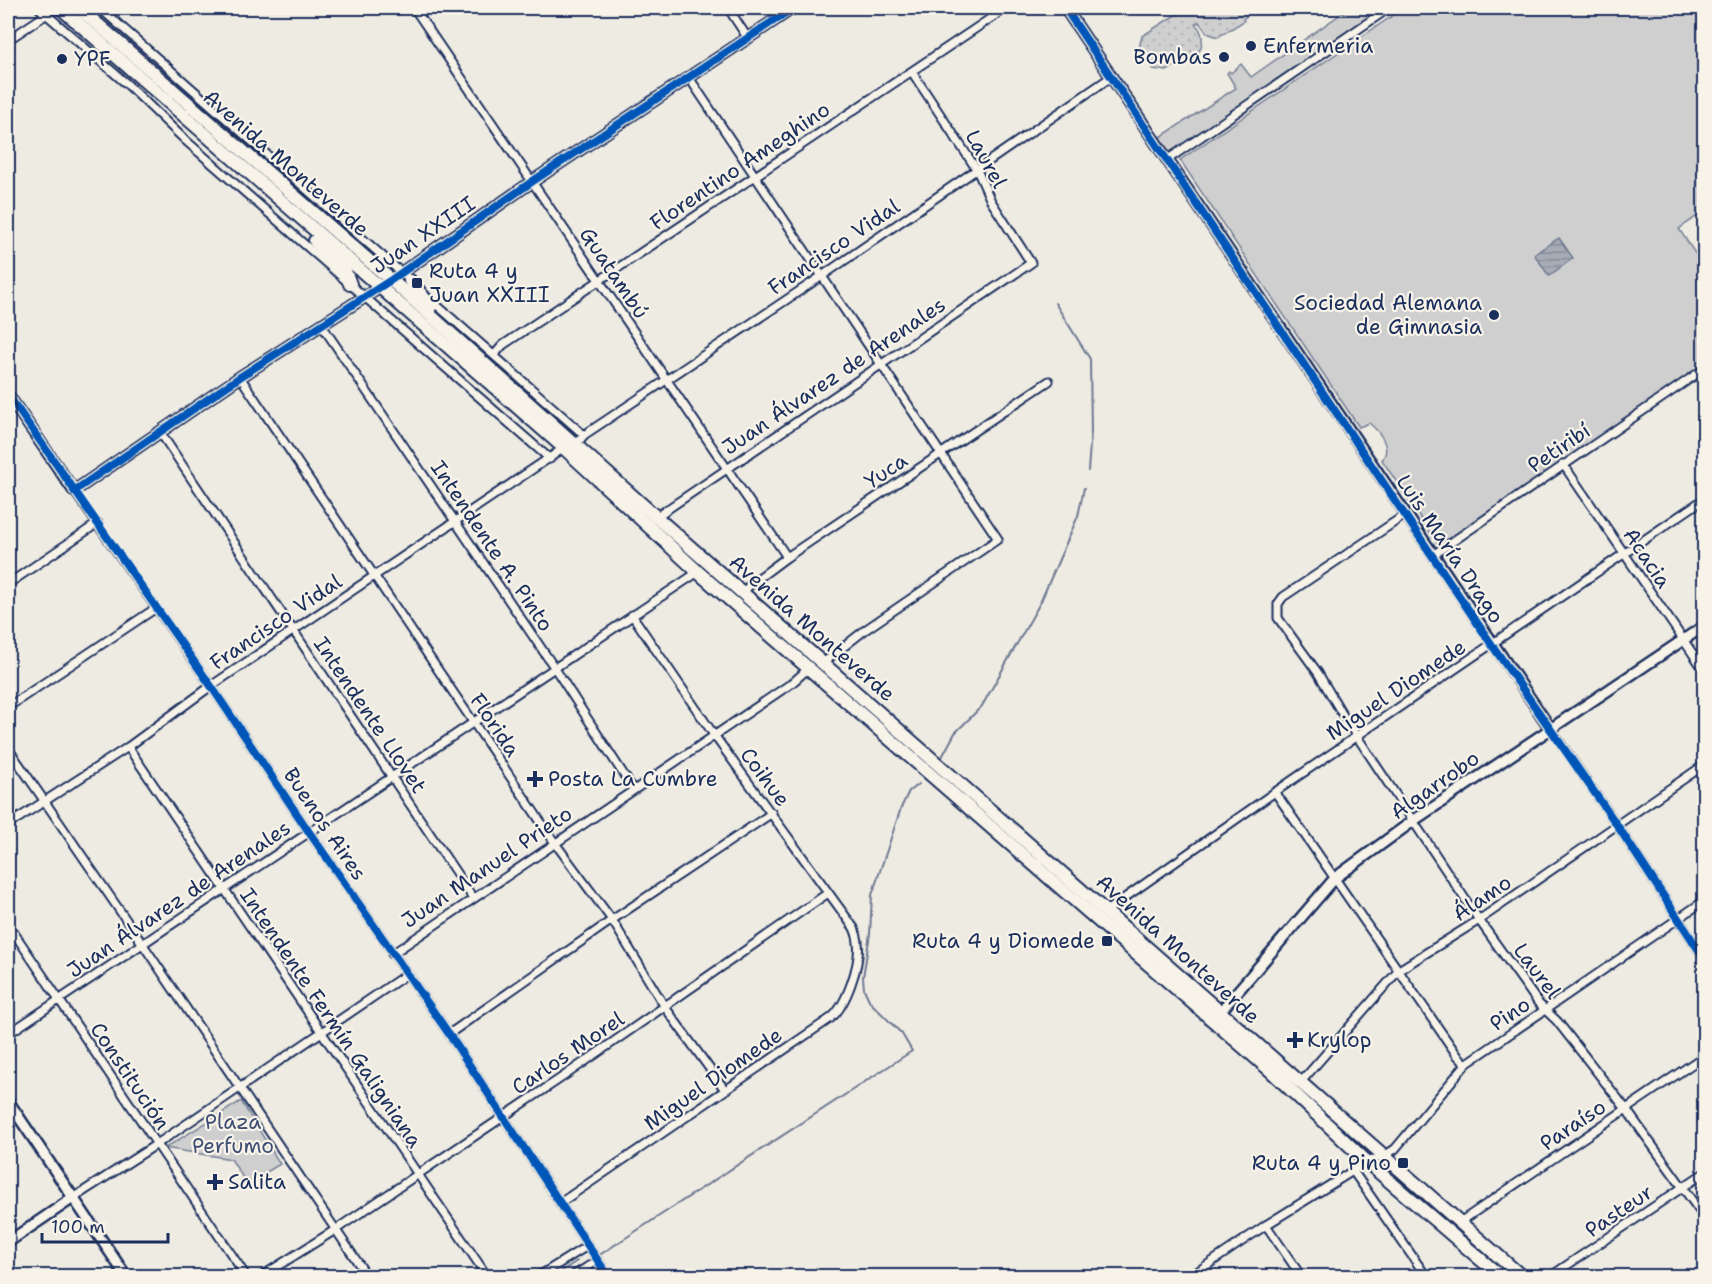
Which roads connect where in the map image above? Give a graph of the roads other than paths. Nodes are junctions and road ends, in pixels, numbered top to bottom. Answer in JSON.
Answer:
{"nodes":[{"id":1,"x":39,"y":8,"type":"edge"},
{"id":2,"x":61,"y":8,"type":"edge"},
{"id":3,"x":79,"y":8,"type":"edge"},
{"id":4,"x":100,"y":8,"type":"edge"},
{"id":5,"x":414,"y":8,"type":"edge"},
{"id":6,"x":728,"y":8,"type":"edge"},
{"id":7,"x":793,"y":8,"type":"edge"},
{"id":8,"x":1006,"y":8,"type":"edge"},
{"id":9,"x":1065,"y":8,"type":"edge"},
{"id":10,"x":1389,"y":8,"type":"edge"},
{"id":11,"x":47,"y":14,"type":"junction"},
{"id":12,"x":747,"y":37,"type":"junction"},
{"id":13,"x":8,"y":40,"type":"edge"},
{"id":14,"x":912,"y":72,"type":"junction"},
{"id":15,"x":688,"y":76,"type":"junction"},
{"id":16,"x":1112,"y":77,"type":"junction"},
{"id":17,"x":1167,"y":160,"type":"junction"},
{"id":18,"x":977,"y":170,"type":"junction"},
{"id":19,"x":754,"y":175,"type":"junction"},
{"id":20,"x":533,"y":181,"type":"junction"},
{"id":21,"x":289,"y":208,"type":"junction"},
{"id":22,"x":1031,"y":263,"type":"joint"},
{"id":23,"x":822,"y":276,"type":"junction"},
{"id":24,"x":401,"y":278,"type":"junction"},
{"id":25,"x":599,"y":281,"type":"junction"},
{"id":26,"x":350,"y":284,"type":"junction"},
{"id":27,"x":380,"y":287,"type":"junction"},
{"id":28,"x":364,"y":296,"type":"junction"},
{"id":29,"x":321,"y":324,"type":"junction"},
{"id":30,"x":468,"y":350,"type":"junction"},
{"id":31,"x":494,"y":355,"type":"junction"},
{"id":32,"x":880,"y":364,"type":"junction"},
{"id":33,"x":1701,"y":371,"type":"edge"},
{"id":34,"x":240,"y":377,"type":"junction"},
{"id":35,"x":665,"y":379,"type":"junction"},
{"id":36,"x":1049,"y":381,"type":"dead end"},
{"id":37,"x":1704,"y":384,"type":"edge"},
{"id":38,"x":8,"y":395,"type":"edge"},
{"id":39,"x":160,"y":432,"type":"junction"},
{"id":40,"x":575,"y":443,"type":"junction"},
{"id":41,"x":941,"y":454,"type":"junction"},
{"id":42,"x":550,"y":459,"type":"junction"},
{"id":43,"x":1563,"y":464,"type":"junction"},
{"id":44,"x":728,"y":469,"type":"junction"},
{"id":45,"x":74,"y":491,"type":"junction"},
{"id":46,"x":1704,"y":499,"type":"edge"},
{"id":47,"x":1405,"y":515,"type":"junction"},
{"id":48,"x":656,"y":517,"type":"junction"},
{"id":49,"x":455,"y":522,"type":"junction"},
{"id":50,"x":98,"y":523,"type":"junction"},
{"id":51,"x":1624,"y":553,"type":"junction"},
{"id":52,"x":1432,"y":555,"type":"junction"},
{"id":53,"x":786,"y":557,"type":"junction"},
{"id":54,"x":698,"y":572,"type":"junction"},
{"id":55,"x":374,"y":576,"type":"junction"},
{"id":56,"x":8,"y":584,"type":"edge"},
{"id":57,"x":743,"y":592,"type":"junction"},
{"id":58,"x":156,"y":608,"type":"junction"},
{"id":59,"x":633,"y":615,"type":"junction"},
{"id":60,"x":1704,"y":626,"type":"edge"},
{"id":61,"x":292,"y":631,"type":"junction"},
{"id":62,"x":1683,"y":640,"type":"junction"},
{"id":63,"x":1492,"y":645,"type":"junction"},
{"id":64,"x":823,"y":663,"type":"junction"},
{"id":65,"x":554,"y":667,"type":"junction"},
{"id":66,"x":809,"y":668,"type":"junction"},
{"id":67,"x":1704,"y":670,"type":"edge"},
{"id":68,"x":211,"y":686,"type":"junction"},
{"id":69,"x":8,"y":706,"type":"edge"},
{"id":70,"x":473,"y":721,"type":"junction"},
{"id":71,"x":1550,"y":728,"type":"junction"},
{"id":72,"x":714,"y":735,"type":"junction"},
{"id":73,"x":1357,"y":736,"type":"junction"},
{"id":74,"x":128,"y":747,"type":"junction"},
{"id":75,"x":8,"y":748,"type":"edge"},
{"id":76,"x":1704,"y":765,"type":"edge"},
{"id":77,"x":392,"y":775,"type":"junction"},
{"id":78,"x":633,"y":789,"type":"junction"},
{"id":79,"x":1275,"y":792,"type":"junction"},
{"id":80,"x":43,"y":801,"type":"junction"},
{"id":81,"x":772,"y":813,"type":"junction"},
{"id":82,"x":1413,"y":821,"type":"junction"},
{"id":83,"x":8,"y":825,"type":"edge"},
{"id":84,"x":1617,"y":825,"type":"junction"},
{"id":85,"x":309,"y":832,"type":"junction"},
{"id":86,"x":555,"y":843,"type":"junction"},
{"id":87,"x":1335,"y":878,"type":"junction"},
{"id":88,"x":223,"y":888,"type":"junction"},
{"id":89,"x":828,"y":893,"type":"junction"},
{"id":90,"x":473,"y":898,"type":"junction"},
{"id":91,"x":1704,"y":902,"type":"edge"},
{"id":92,"x":1106,"y":910,"type":"junction"},
{"id":93,"x":1678,"y":919,"type":"junction"},
{"id":94,"x":612,"y":920,"type":"junction"},
{"id":95,"x":1479,"y":920,"type":"junction"},
{"id":96,"x":8,"y":924,"type":"edge"},
{"id":97,"x":142,"y":943,"type":"junction"},
{"id":98,"x":392,"y":954,"type":"junction"},
{"id":99,"x":1704,"y":958,"type":"edge"},
{"id":100,"x":857,"y":961,"type":"joint"},
{"id":101,"x":1399,"y":970,"type":"junction"},
{"id":102,"x":407,"y":974,"type":"junction"},
{"id":103,"x":58,"y":1000,"type":"junction"},
{"id":104,"x":665,"y":1007,"type":"junction"},
{"id":105,"x":1545,"y":1011,"type":"junction"},
{"id":106,"x":1219,"y":1012,"type":"junction"},
{"id":107,"x":322,"y":1033,"type":"junction"},
{"id":108,"x":8,"y":1034,"type":"edge"},
{"id":109,"x":449,"y":1034,"type":"junction"},
{"id":110,"x":1704,"y":1056,"type":"edge"},
{"id":111,"x":1466,"y":1064,"type":"junction"},
{"id":112,"x":1300,"y":1082,"type":"junction"},
{"id":113,"x":239,"y":1089,"type":"junction"},
{"id":114,"x":725,"y":1090,"type":"junction"},
{"id":115,"x":8,"y":1101,"type":"edge"},
{"id":116,"x":1626,"y":1109,"type":"junction"},
{"id":117,"x":502,"y":1116,"type":"junction"},
{"id":118,"x":157,"y":1144,"type":"junction"},
{"id":119,"x":1384,"y":1156,"type":"junction"},
{"id":120,"x":1367,"y":1162,"type":"junction"},
{"id":121,"x":1353,"y":1171,"type":"junction"},
{"id":122,"x":1704,"y":1173,"type":"edge"},
{"id":123,"x":417,"y":1174,"type":"junction"},
{"id":124,"x":1684,"y":1187,"type":"junction"},
{"id":125,"x":73,"y":1198,"type":"junction"},
{"id":126,"x":560,"y":1203,"type":"junction"},
{"id":127,"x":1704,"y":1217,"type":"edge"},
{"id":128,"x":1460,"y":1222,"type":"junction"},
{"id":129,"x":1266,"y":1225,"type":"junction"},
{"id":130,"x":335,"y":1230,"type":"junction"},
{"id":131,"x":8,"y":1242,"type":"edge"},
{"id":132,"x":587,"y":1246,"type":"junction"},
{"id":133,"x":597,"y":1261,"type":"junction"},
{"id":134,"x":126,"y":1276,"type":"edge"},
{"id":135,"x":246,"y":1276,"type":"edge"},
{"id":136,"x":262,"y":1276,"type":"edge"},
{"id":137,"x":367,"y":1276,"type":"edge"},
{"id":138,"x":487,"y":1276,"type":"edge"},
{"id":139,"x":539,"y":1276,"type":"edge"},
{"id":140,"x":573,"y":1276,"type":"edge"},
{"id":141,"x":608,"y":1276,"type":"edge"},
{"id":142,"x":1191,"y":1276,"type":"edge"},
{"id":143,"x":1301,"y":1276,"type":"edge"},
{"id":144,"x":1426,"y":1276,"type":"edge"},
{"id":145,"x":1500,"y":1276,"type":"edge"},
{"id":146,"x":1521,"y":1276,"type":"edge"},
{"id":147,"x":1551,"y":1276,"type":"edge"}],
"edges":[{"from":1,"to":11,"type":"street"},
{"from":2,"to":21,"type":"main road","name":"Avenida Monteverde"},
{"from":3,"to":24,"type":"main road","name":"Avenida Monteverde"},
{"from":4,"to":24,"type":"street"},
{"from":5,"to":20,"type":"street","name":"Guatambú"},
{"from":6,"to":12,"type":"street"},
{"from":7,"to":12,"type":"street","name":"Juan XXIII"},
{"from":8,"to":14,"type":"street","name":"Florentino Ameghino"},
{"from":9,"to":16,"type":"street","name":"Luis María Drago"},
{"from":10,"to":17,"type":"street"},
{"from":11,"to":13,"type":"street"},
{"from":11,"to":26,"type":"street"},
{"from":12,"to":15,"type":"street","name":"Juan XXIII"},
{"from":14,"to":18,"type":"street","name":"Laurel"},
{"from":14,"to":19,"type":"street","name":"Florentino Ameghino"},
{"from":15,"to":19,"type":"street"},
{"from":15,"to":20,"type":"street","name":"Juan XXIII"},
{"from":16,"to":17,"type":"street","name":"Luis María Drago"},
{"from":16,"to":18,"type":"street","name":"Francisco Vidal"},
{"from":17,"to":47,"type":"street","name":"Luis María Drago"},
{"from":18,"to":22,"type":"street","name":"Laurel"},
{"from":18,"to":23,"type":"street","name":"Francisco Vidal"},
{"from":19,"to":23,"type":"street"},
{"from":19,"to":25,"type":"street","name":"Florentino Ameghino"},
{"from":20,"to":24,"type":"street","name":"Juan XXIII"},
{"from":20,"to":25,"type":"street","name":"Guatambú"},
{"from":21,"to":26,"type":"main road"},
{"from":21,"to":27,"type":"main road","name":"Avenida Monteverde"},
{"from":22,"to":32,"type":"street","name":"Juan Álvarez de Arenales"},
{"from":23,"to":32,"type":"street"},
{"from":23,"to":35,"type":"street","name":"Francisco Vidal"},
{"from":24,"to":27,"type":"street","name":"Juan XXIII"},
{"from":24,"to":30,"type":"main road","name":"Avenida Monteverde"},
{"from":24,"to":30,"type":"main road"},
{"from":24,"to":31,"type":"street"},
{"from":25,"to":31,"type":"street","name":"Florentino Ameghino"},
{"from":25,"to":35,"type":"street","name":"Guatambú"},
{"from":26,"to":28,"type":"street"},
{"from":27,"to":28,"type":"street","name":"Juan XXIII"},
{"from":27,"to":40,"type":"main road","name":"Avenida Monteverde"},
{"from":28,"to":29,"type":"street","name":"Juan XXIII"},
{"from":28,"to":42,"type":"street"},
{"from":29,"to":34,"type":"street","name":"Juan XXIII"},
{"from":29,"to":49,"type":"street","name":"Intendente A. Pinto"},
{"from":30,"to":40,"type":"main road","name":"Avenida Monteverde"},
{"from":31,"to":40,"type":"street"},
{"from":32,"to":41,"type":"street"},
{"from":32,"to":44,"type":"street","name":"Juan Álvarez de Arenales"},
{"from":33,"to":37,"type":"street"},
{"from":33,"to":43,"type":"street","name":"Petiribí"},
{"from":34,"to":39,"type":"street","name":"Juan XXIII"},
{"from":34,"to":55,"type":"street","name":"Florida"},
{"from":35,"to":40,"type":"street","name":"Francisco Vidal"},
{"from":35,"to":44,"type":"street","name":"Guatambú"},
{"from":36,"to":41,"type":"street","name":"Yuca"},
{"from":38,"to":45,"type":"street","name":"Buenos Aires"},
{"from":39,"to":45,"type":"street","name":"Juan XXIII"},
{"from":39,"to":61,"type":"street","name":"Intendente Llovet"},
{"from":40,"to":42,"type":"street","name":"Francisco Vidal"},
{"from":40,"to":48,"type":"main road","name":"Avenida Monteverde"},
{"from":40,"to":54,"type":"main road","name":"Avenida Monteverde"},
{"from":41,"to":53,"type":"street","name":"Yuca"},
{"from":41,"to":64,"type":"street"},
{"from":42,"to":49,"type":"street","name":"Francisco Vidal"},
{"from":43,"to":51,"type":"street","name":"Acacia"},
{"from":43,"to":52,"type":"street","name":"Petiribí"},
{"from":44,"to":48,"type":"street","name":"Juan Álvarez de Arenales"},
{"from":44,"to":53,"type":"street","name":"Guatambú"},
{"from":45,"to":50,"type":"street","name":"Buenos Aires"},
{"from":46,"to":51,"type":"street","name":"Miguel Diomede"},
{"from":47,"to":52,"type":"street","name":"Luis María Drago"},
{"from":47,"to":73,"type":"street","name":"Laurel"},
{"from":48,"to":57,"type":"main road","name":"Avenida Monteverde"},
{"from":49,"to":55,"type":"street","name":"Francisco Vidal"},
{"from":49,"to":65,"type":"street","name":"Intendente A. Pinto"},
{"from":50,"to":56,"type":"street"},
{"from":50,"to":58,"type":"street","name":"Buenos Aires"},
{"from":51,"to":62,"type":"street","name":"Acacia"},
{"from":51,"to":63,"type":"street","name":"Miguel Diomede"},
{"from":52,"to":63,"type":"street","name":"Luis María Drago"},
{"from":53,"to":57,"type":"street","name":"Yuca"},
{"from":54,"to":59,"type":"street","name":"Juan Álvarez de Arenales"},
{"from":54,"to":66,"type":"main road","name":"Avenida Monteverde"},
{"from":55,"to":61,"type":"street","name":"Francisco Vidal"},
{"from":55,"to":70,"type":"street","name":"Florida"},
{"from":57,"to":64,"type":"main road","name":"Avenida Monteverde"},
{"from":58,"to":68,"type":"street","name":"Buenos Aires"},
{"from":58,"to":69,"type":"street"},
{"from":59,"to":65,"type":"street","name":"Juan Álvarez de Arenales"},
{"from":59,"to":72,"type":"street","name":"Coihue"},
{"from":60,"to":62,"type":"street","name":"Algarrobo"},
{"from":61,"to":68,"type":"street","name":"Francisco Vidal"},
{"from":61,"to":77,"type":"street","name":"Intendente Llovet"},
{"from":62,"to":67,"type":"street","name":"Acacia"},
{"from":62,"to":71,"type":"street","name":"Algarrobo"},
{"from":63,"to":71,"type":"street","name":"Luis María Drago"},
{"from":63,"to":73,"type":"street","name":"Miguel Diomede"},
{"from":64,"to":92,"type":"main road","name":"Avenida Monteverde"},
{"from":65,"to":70,"type":"street","name":"Juan Álvarez de Arenales"},
{"from":65,"to":78,"type":"street","name":"Intendente A. Pinto"},
{"from":66,"to":72,"type":"street","name":"Juan Manuel Prieto"},
{"from":66,"to":120,"type":"main road","name":"Avenida Monteverde"},
{"from":68,"to":74,"type":"street","name":"Francisco Vidal"},
{"from":68,"to":85,"type":"street","name":"Buenos Aires"},
{"from":70,"to":77,"type":"street","name":"Juan Álvarez de Arenales"},
{"from":70,"to":86,"type":"street","name":"Florida"},
{"from":71,"to":82,"type":"street","name":"Algarrobo"},
{"from":71,"to":84,"type":"street","name":"Luis María Drago"},
{"from":72,"to":78,"type":"street","name":"Juan Manuel Prieto"},
{"from":72,"to":81,"type":"street","name":"Coihue"},
{"from":73,"to":79,"type":"street","name":"Miguel Diomede"},
{"from":73,"to":82,"type":"street","name":"Laurel"},
{"from":74,"to":80,"type":"street","name":"Francisco Vidal"},
{"from":74,"to":88,"type":"street","name":"Intendente Fermín Galigniana"},
{"from":75,"to":80,"type":"street"},
{"from":76,"to":84,"type":"street","name":"Álamo"},
{"from":77,"to":85,"type":"street","name":"Juan Álvarez de Arenales"},
{"from":77,"to":90,"type":"street","name":"Intendente Llovet"},
{"from":78,"to":86,"type":"street","name":"Juan Manuel Prieto"},
{"from":79,"to":87,"type":"street"},
{"from":79,"to":92,"type":"street","name":"Miguel Diomede"},
{"from":80,"to":83,"type":"street","name":"Francisco Vidal"},
{"from":80,"to":97,"type":"street"},
{"from":81,"to":89,"type":"street","name":"Coihue"},
{"from":81,"to":94,"type":"street"},
{"from":82,"to":87,"type":"street","name":"Algarrobo"},
{"from":82,"to":95,"type":"street","name":"Laurel"},
{"from":84,"to":93,"type":"street","name":"Luis María Drago"},
{"from":84,"to":95,"type":"street","name":"Álamo"},
{"from":85,"to":88,"type":"street","name":"Juan Álvarez de Arenales"},
{"from":85,"to":98,"type":"street","name":"Buenos Aires"},
{"from":86,"to":90,"type":"street","name":"Juan Manuel Prieto"},
{"from":86,"to":94,"type":"street","name":"Florida"},
{"from":87,"to":101,"type":"street"},
{"from":87,"to":106,"type":"street","name":"Algarrobo"},
{"from":88,"to":97,"type":"street","name":"Juan Álvarez de Arenales"},
{"from":88,"to":107,"type":"street","name":"Intendente Fermín Galigniana"},
{"from":89,"to":100,"type":"street","name":"Coihue"},
{"from":89,"to":104,"type":"street","name":"Carlos Morel"},
{"from":90,"to":98,"type":"street","name":"Juan Manuel Prieto"},
{"from":91,"to":93,"type":"street","name":"Pino"},
{"from":92,"to":106,"type":"main road","name":"Avenida Monteverde"},
{"from":93,"to":99,"type":"street","name":"Luis María Drago"},
{"from":93,"to":105,"type":"street","name":"Pino"},
{"from":94,"to":104,"type":"street","name":"Florida"},
{"from":94,"to":109,"type":"street"},
{"from":95,"to":101,"type":"street","name":"Álamo"},
{"from":95,"to":105,"type":"street","name":"Laurel"},
{"from":96,"to":103,"type":"street","name":"Constitución"},
{"from":97,"to":103,"type":"street","name":"Juan Álvarez de Arenales"},
{"from":97,"to":113,"type":"street"},
{"from":98,"to":102,"type":"street","name":"Buenos Aires"},
{"from":100,"to":114,"type":"street","name":"Miguel Diomede"},
{"from":101,"to":111,"type":"street"},
{"from":101,"to":112,"type":"street","name":"Álamo"},
{"from":102,"to":107,"type":"street"},
{"from":102,"to":109,"type":"street","name":"Buenos Aires"},
{"from":103,"to":108,"type":"street","name":"Juan Álvarez de Arenales"},
{"from":103,"to":118,"type":"street","name":"Constitución"},
{"from":104,"to":114,"type":"street","name":"Florida"},
{"from":104,"to":117,"type":"street","name":"Carlos Morel"},
{"from":105,"to":111,"type":"street","name":"Pino"},
{"from":105,"to":116,"type":"street","name":"Laurel"},
{"from":106,"to":112,"type":"main road","name":"Avenida Monteverde"},
{"from":107,"to":113,"type":"street"},
{"from":107,"to":123,"type":"street","name":"Intendente Fermín Galigniana"},
{"from":109,"to":117,"type":"street","name":"Buenos Aires"},
{"from":110,"to":116,"type":"street","name":"Paraíso"},
{"from":111,"to":119,"type":"street","name":"Pino"},
{"from":112,"to":119,"type":"main road","name":"Avenida Monteverde"},
{"from":113,"to":118,"type":"street"},
{"from":113,"to":130,"type":"street"},
{"from":114,"to":126,"type":"street","name":"Miguel Diomede"},
{"from":115,"to":125,"type":"street"},
{"from":116,"to":124,"type":"street","name":"Laurel"},
{"from":116,"to":128,"type":"street","name":"Paraíso"},
{"from":117,"to":123,"type":"street","name":"Carlos Morel"},
{"from":117,"to":126,"type":"street","name":"Buenos Aires"},
{"from":118,"to":125,"type":"street"},
{"from":118,"to":135,"type":"street","name":"Constitución"},
{"from":119,"to":120,"type":"street"},
{"from":119,"to":128,"type":"main road","name":"Avenida Monteverde"},
{"from":120,"to":121,"type":"street"},
{"from":120,"to":145,"type":"main road","name":"Avenida Monteverde"},
{"from":121,"to":129,"type":"street"},
{"from":121,"to":144,"type":"street"},
{"from":122,"to":124,"type":"street","name":"Pasteur"},
{"from":123,"to":130,"type":"street","name":"Carlos Morel"},
{"from":123,"to":138,"type":"street","name":"Intendente Fermín Galigniana"},
{"from":124,"to":127,"type":"street","name":"Laurel"},
{"from":124,"to":147,"type":"street","name":"Pasteur"},
{"from":125,"to":131,"type":"street"},
{"from":125,"to":134,"type":"street"},
{"from":126,"to":132,"type":"street","name":"Buenos Aires"},
{"from":128,"to":146,"type":"main road","name":"Avenida Monteverde"},
{"from":129,"to":142,"type":"street"},
{"from":129,"to":143,"type":"street"},
{"from":130,"to":136,"type":"street","name":"Carlos Morel"},
{"from":130,"to":137,"type":"street"},
{"from":132,"to":133,"type":"street","name":"Buenos Aires"},
{"from":132,"to":139,"type":"street"},
{"from":133,"to":140,"type":"street"},
{"from":133,"to":141,"type":"street","name":"Buenos Aires"}]}
